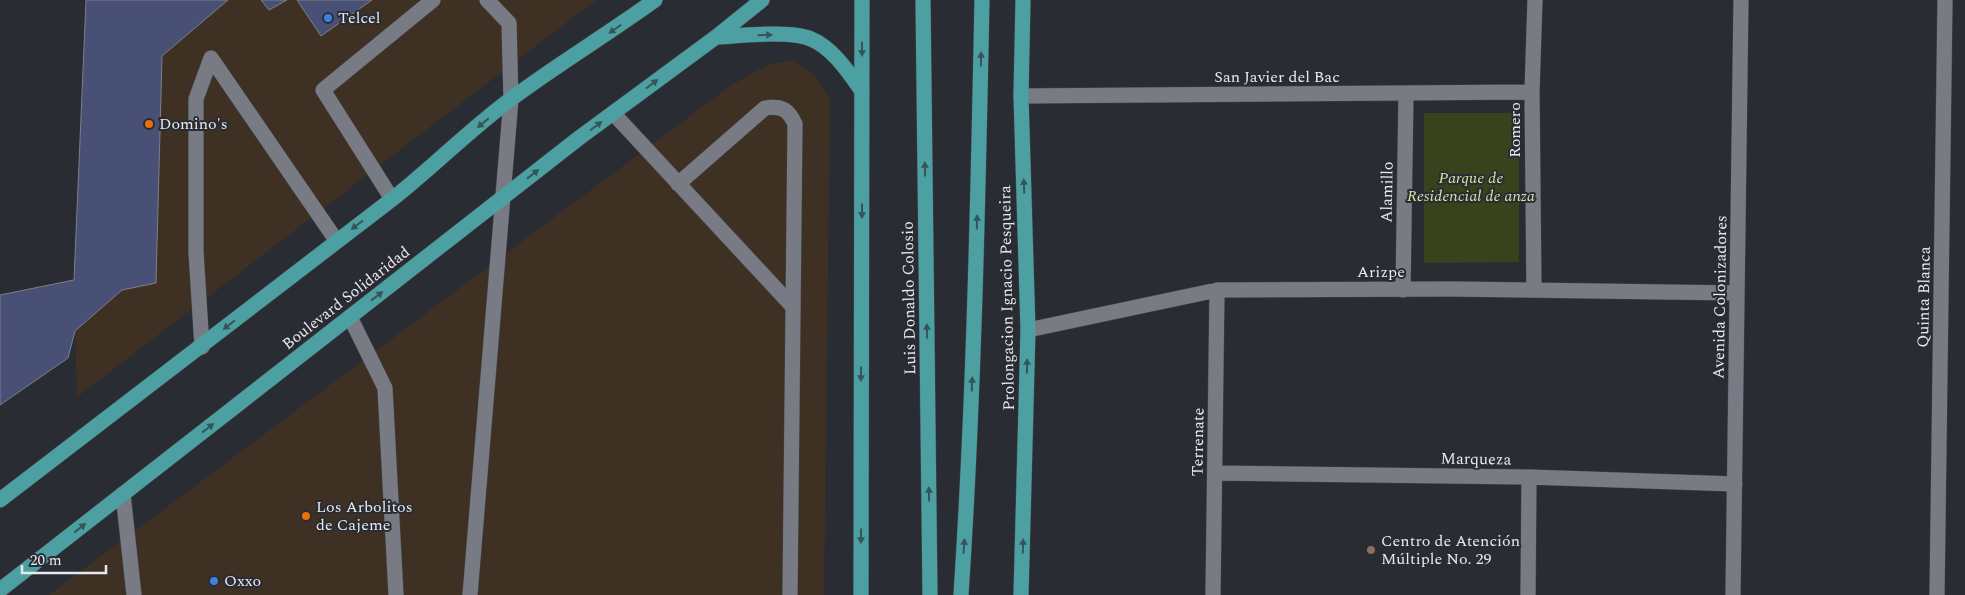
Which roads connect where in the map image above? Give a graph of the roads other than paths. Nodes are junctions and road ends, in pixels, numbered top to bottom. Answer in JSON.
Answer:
{"nodes":[{"id":1,"x":433,"y":0,"type":"edge"},
{"id":2,"x":487,"y":0,"type":"edge"},
{"id":3,"x":654,"y":0,"type":"edge"},
{"id":4,"x":762,"y":0,"type":"edge"},
{"id":5,"x":862,"y":0,"type":"edge"},
{"id":6,"x":923,"y":0,"type":"edge"},
{"id":7,"x":982,"y":0,"type":"edge"},
{"id":8,"x":1023,"y":0,"type":"edge"},
{"id":9,"x":1534,"y":0,"type":"edge"},
{"id":10,"x":1741,"y":0,"type":"edge"},
{"id":11,"x":1945,"y":0,"type":"edge"},
{"id":12,"x":716,"y":36,"type":"junction"},
{"id":13,"x":862,"y":90,"type":"junction"},
{"id":14,"x":1532,"y":92,"type":"junction"},
{"id":15,"x":1406,"y":94,"type":"junction"},
{"id":16,"x":1021,"y":96,"type":"junction"},
{"id":17,"x":511,"y":99,"type":"junction"},
{"id":18,"x":613,"y":113,"type":"junction"},
{"id":19,"x":678,"y":184,"type":"junction"},
{"id":20,"x":504,"y":197,"type":"junction"},
{"id":21,"x":392,"y":199,"type":"junction"},
{"id":22,"x":336,"y":240,"type":"junction"},
{"id":23,"x":1217,"y":290,"type":"junction"},
{"id":24,"x":1404,"y":290,"type":"junction"},
{"id":25,"x":1534,"y":290,"type":"junction"},
{"id":26,"x":1737,"y":294,"type":"junction"},
{"id":27,"x":793,"y":307,"type":"junction"},
{"id":28,"x":350,"y":317,"type":"junction"},
{"id":29,"x":1028,"y":330,"type":"junction"},
{"id":30,"x":202,"y":347,"type":"junction"},
{"id":31,"x":1215,"y":473,"type":"junction"},
{"id":32,"x":1529,"y":477,"type":"junction"},
{"id":33,"x":1736,"y":484,"type":"junction"},
{"id":34,"x":123,"y":494,"type":"junction"},
{"id":35,"x":0,"y":500,"type":"edge"},
{"id":36,"x":0,"y":590,"type":"edge"},
{"id":37,"x":134,"y":595,"type":"edge"},
{"id":38,"x":396,"y":595,"type":"edge"},
{"id":39,"x":470,"y":595,"type":"edge"},
{"id":40,"x":790,"y":595,"type":"edge"},
{"id":41,"x":861,"y":595,"type":"edge"},
{"id":42,"x":930,"y":595,"type":"edge"},
{"id":43,"x":961,"y":595,"type":"edge"},
{"id":44,"x":1022,"y":595,"type":"edge"},
{"id":45,"x":1213,"y":595,"type":"edge"},
{"id":46,"x":1528,"y":595,"type":"edge"},
{"id":47,"x":1733,"y":595,"type":"edge"},
{"id":48,"x":1937,"y":595,"type":"edge"}],
"edges":[{"from":1,"to":21,"type":"street"},
{"from":2,"to":17,"type":"street"},
{"from":3,"to":17,"type":"main road","one_way":true},
{"from":4,"to":12,"type":"main road","name":"Boulevard Solidaridad"},
{"from":5,"to":13,"type":"main road","one_way":true},
{"from":42,"to":6,"type":"main road","name":"Luis Donaldo Colosio","one_way":true},
{"from":43,"to":7,"type":"main road","one_way":true},
{"from":8,"to":16,"type":"main road","name":"Prolongacion Ignacio Pesqueira"},
{"from":9,"to":14,"type":"street","name":"Romero"},
{"from":10,"to":26,"type":"street","name":"Avenida Colonizadores"},
{"from":11,"to":48,"type":"street","name":"Quinta Blanca"},
{"from":12,"to":13,"type":"main road","one_way":true},
{"from":18,"to":12,"type":"main road","name":"Boulevard Solidaridad","one_way":true},
{"from":13,"to":41,"type":"main road","one_way":true},
{"from":14,"to":15,"type":"street","name":"San Javier del Bac"},
{"from":14,"to":25,"type":"street","name":"Romero"},
{"from":15,"to":16,"type":"street","name":"San Javier del Bac"},
{"from":15,"to":24,"type":"street","name":"Alamillo"},
{"from":29,"to":16,"type":"main road","name":"Prolongacion Ignacio Pesqueira","one_way":true},
{"from":17,"to":20,"type":"street"},
{"from":17,"to":21,"type":"main road","one_way":true},
{"from":18,"to":19,"type":"street"},
{"from":20,"to":18,"type":"main road","name":"Boulevard Solidaridad","one_way":true},
{"from":19,"to":27,"type":"street"},
{"from":19,"to":27,"type":"street"},
{"from":28,"to":20,"type":"main road","name":"Boulevard Solidaridad","one_way":true},
{"from":20,"to":39,"type":"street"},
{"from":21,"to":22,"type":"main road","one_way":true},
{"from":22,"to":30,"type":"main road","one_way":true},
{"from":22,"to":30,"type":"street"},
{"from":23,"to":24,"type":"street","name":"Arizpe"},
{"from":23,"to":29,"type":"street","name":"Arizpe"},
{"from":23,"to":31,"type":"street","name":"Terrenate"},
{"from":24,"to":25,"type":"street","name":"Arizpe"},
{"from":25,"to":26,"type":"street","name":"Arizpe"},
{"from":26,"to":33,"type":"street","name":"Avenida Colonizadores"},
{"from":27,"to":40,"type":"street"},
{"from":34,"to":28,"type":"main road","name":"Boulevard Solidaridad","one_way":true},
{"from":28,"to":38,"type":"street"},
{"from":44,"to":29,"type":"main road","name":"Prolongacion Ignacio Pesqueira","one_way":true},
{"from":30,"to":35,"type":"main road"},
{"from":31,"to":32,"type":"street","name":"Marqueza"},
{"from":31,"to":45,"type":"street","name":"Terrenate"},
{"from":32,"to":33,"type":"street","name":"Marqueza"},
{"from":32,"to":46,"type":"street"},
{"from":33,"to":47,"type":"street","name":"Avenida Colonizadores"},
{"from":36,"to":34,"type":"main road","name":"Boulevard Solidaridad","one_way":true},
{"from":34,"to":37,"type":"street"}]}
